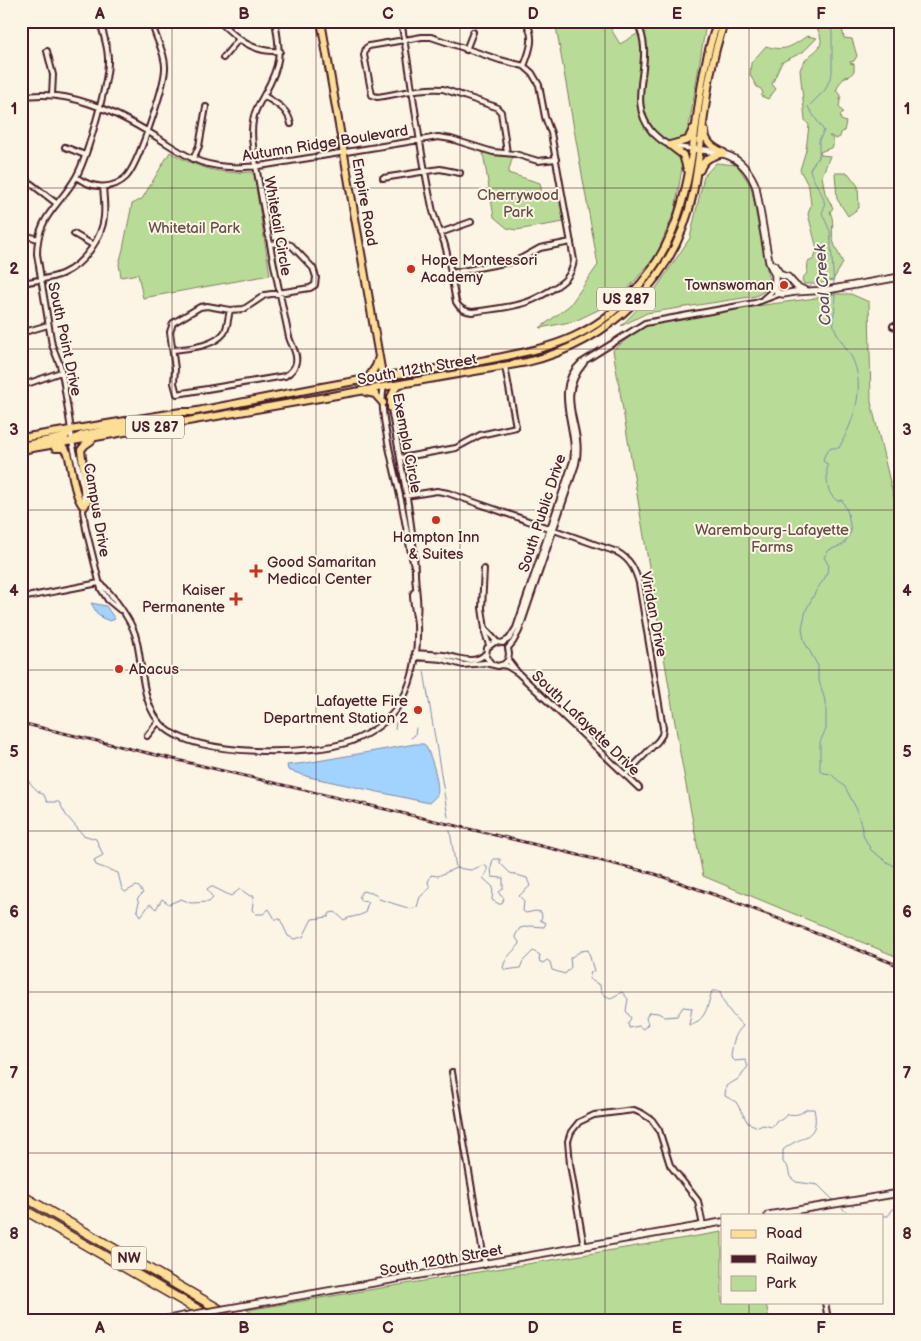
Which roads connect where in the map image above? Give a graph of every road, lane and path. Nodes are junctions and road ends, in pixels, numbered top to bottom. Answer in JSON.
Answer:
{"nodes":[{"id":1,"x":100,"y":21,"type":"edge"},
{"id":2,"x":152,"y":21,"type":"edge"},
{"id":3,"x":219,"y":21,"type":"edge"},
{"id":4,"x":274,"y":21,"type":"edge"},
{"id":5,"x":321,"y":21,"type":"edge"},
{"id":6,"x":401,"y":21,"type":"edge"},
{"id":7,"x":636,"y":21,"type":"edge"},
{"id":8,"x":713,"y":21,"type":"edge"},
{"id":9,"x":718,"y":21,"type":"edge"},
{"id":10,"x":725,"y":21,"type":"edge"},
{"id":11,"x":525,"y":22,"type":"edge"},
{"id":12,"x":473,"y":32,"type":"dead end"},
{"id":13,"x":713,"y":33,"type":"junction"},
{"id":14,"x":238,"y":40,"type":"junction"},
{"id":15,"x":404,"y":40,"type":"junction"},
{"id":16,"x":466,"y":50,"type":"junction"},
{"id":17,"x":47,"y":51,"type":"dead end"},
{"id":18,"x":280,"y":51,"type":"junction"},
{"id":19,"x":223,"y":58,"type":"dead end"},
{"id":20,"x":524,"y":66,"type":"junction"},
{"id":21,"x":413,"y":91,"type":"junction"},
{"id":22,"x":52,"y":95,"type":"junction"},
{"id":23,"x":264,"y":96,"type":"junction"},
{"id":24,"x":21,"y":97,"type":"edge"},
{"id":25,"x":99,"y":107,"type":"junction"},
{"id":26,"x":206,"y":107,"type":"dead end"},
{"id":27,"x":699,"y":108,"type":"junction"},
{"id":28,"x":704,"y":119,"type":"junction"},
{"id":29,"x":292,"y":124,"type":"dead end"},
{"id":30,"x":900,"y":125,"type":"edge"},
{"id":31,"x":147,"y":131,"type":"junction"},
{"id":32,"x":900,"y":131,"type":"edge"},
{"id":33,"x":419,"y":139,"type":"junction"},
{"id":34,"x":670,"y":145,"type":"junction"},
{"id":35,"x":65,"y":147,"type":"dead end"},
{"id":36,"x":696,"y":149,"type":"junction"},
{"id":37,"x":344,"y":152,"type":"junction"},
{"id":38,"x":507,"y":153,"type":"junction"},
{"id":39,"x":724,"y":153,"type":"junction"},
{"id":40,"x":85,"y":155,"type":"junction"},
{"id":41,"x":193,"y":159,"type":"junction"},
{"id":42,"x":556,"y":159,"type":"junction"},
{"id":43,"x":256,"y":166,"type":"junction"},
{"id":44,"x":425,"y":172,"type":"junction"},
{"id":45,"x":460,"y":173,"type":"dead end"},
{"id":46,"x":21,"y":176,"type":"edge"},
{"id":47,"x":76,"y":177,"type":"junction"},
{"id":48,"x":688,"y":177,"type":"junction"},
{"id":49,"x":383,"y":178,"type":"dead end"},
{"id":50,"x":103,"y":187,"type":"junction"},
{"id":51,"x":693,"y":193,"type":"junction"},
{"id":52,"x":56,"y":203,"type":"junction"},
{"id":53,"x":471,"y":222,"type":"dead end"},
{"id":54,"x":440,"y":233,"type":"junction"},
{"id":55,"x":21,"y":234,"type":"edge"},
{"id":56,"x":74,"y":234,"type":"dead end"},
{"id":57,"x":38,"y":240,"type":"junction"},
{"id":58,"x":571,"y":242,"type":"junction"},
{"id":59,"x":270,"y":244,"type":"junction"},
{"id":60,"x":93,"y":245,"type":"junction"},
{"id":61,"x":768,"y":252,"type":"junction"},
{"id":62,"x":451,"y":273,"type":"junction"},
{"id":63,"x":783,"y":276,"type":"junction"},
{"id":64,"x":900,"y":277,"type":"edge"},
{"id":65,"x":40,"y":279,"type":"junction"},
{"id":66,"x":21,"y":283,"type":"edge"},
{"id":67,"x":793,"y":283,"type":"junction"},
{"id":68,"x":775,"y":284,"type":"junction"},
{"id":69,"x":806,"y":291,"type":"junction"},
{"id":70,"x":278,"y":292,"type":"junction"},
{"id":71,"x":789,"y":293,"type":"junction"},
{"id":72,"x":782,"y":294,"type":"junction"},
{"id":73,"x":764,"y":299,"type":"junction"},
{"id":74,"x":230,"y":310,"type":"junction"},
{"id":75,"x":48,"y":325,"type":"junction"},
{"id":76,"x":893,"y":326,"type":"dead end"},
{"id":77,"x":900,"y":328,"type":"edge"},
{"id":78,"x":21,"y":333,"type":"edge"},
{"id":79,"x":172,"y":350,"type":"junction"},
{"id":80,"x":379,"y":356,"type":"junction"},
{"id":81,"x":505,"y":366,"type":"junction"},
{"id":82,"x":61,"y":372,"type":"junction"},
{"id":83,"x":383,"y":377,"type":"junction"},
{"id":84,"x":367,"y":380,"type":"junction"},
{"id":85,"x":397,"y":385,"type":"junction"},
{"id":86,"x":21,"y":386,"type":"edge"},
{"id":87,"x":384,"y":387,"type":"junction"},
{"id":88,"x":362,"y":391,"type":"junction"},
{"id":89,"x":383,"y":403,"type":"junction"},
{"id":90,"x":391,"y":408,"type":"junction"},
{"id":91,"x":191,"y":412,"type":"junction"},
{"id":92,"x":71,"y":430,"type":"junction"},
{"id":93,"x":99,"y":437,"type":"junction"},
{"id":94,"x":21,"y":438,"type":"edge"},
{"id":95,"x":72,"y":442,"type":"junction"},
{"id":96,"x":21,"y":446,"type":"edge"},
{"id":97,"x":21,"y":452,"type":"edge"},
{"id":98,"x":400,"y":458,"type":"junction"},
{"id":99,"x":406,"y":496,"type":"junction"},
{"id":100,"x":84,"y":507,"type":"junction"},
{"id":101,"x":552,"y":529,"type":"junction"},
{"id":102,"x":415,"y":569,"type":"junction"},
{"id":103,"x":484,"y":569,"type":"dead end"},
{"id":104,"x":99,"y":583,"type":"junction"},
{"id":105,"x":21,"y":598,"type":"edge"},
{"id":106,"x":485,"y":629,"type":"junction"},
{"id":107,"x":497,"y":642,"type":"junction"},
{"id":108,"x":502,"y":643,"type":"junction"},
{"id":109,"x":489,"y":645,"type":"junction"},
{"id":110,"x":508,"y":648,"type":"junction"},
{"id":111,"x":486,"y":653,"type":"junction"},
{"id":112,"x":415,"y":655,"type":"junction"},
{"id":113,"x":508,"y":660,"type":"junction"},
{"id":114,"x":491,"y":663,"type":"junction"},
{"id":115,"x":502,"y":665,"type":"junction"},
{"id":116,"x":518,"y":673,"type":"junction"},
{"id":117,"x":158,"y":721,"type":"junction"},
{"id":118,"x":147,"y":736,"type":"dead end"},
{"id":119,"x":625,"y":775,"type":"junction"},
{"id":120,"x":639,"y":788,"type":"dead end"},
{"id":121,"x":452,"y":1072,"type":"dead end"},
{"id":122,"x":900,"y":1193,"type":"edge"},
{"id":123,"x":21,"y":1195,"type":"edge"},
{"id":124,"x":21,"y":1208,"type":"edge"},
{"id":125,"x":810,"y":1208,"type":"junction"},
{"id":126,"x":774,"y":1214,"type":"edge"},
{"id":127,"x":811,"y":1214,"type":"edge"},
{"id":128,"x":721,"y":1222,"type":"edge"},
{"id":129,"x":703,"y":1226,"type":"junction"},
{"id":130,"x":584,"y":1247,"type":"junction"},
{"id":131,"x":484,"y":1265,"type":"junction"},
{"id":132,"x":825,"y":1304,"type":"edge"},
{"id":133,"x":163,"y":1320,"type":"edge"},
{"id":134,"x":216,"y":1320,"type":"edge"},
{"id":135,"x":238,"y":1320,"type":"edge"},
{"id":136,"x":828,"y":1320,"type":"edge"}],
"edges":[{"from":1,"to":25,"type":"street","name":"South Point Drive"},
{"from":2,"to":31,"type":"street"},
{"from":3,"to":14,"type":"street"},
{"from":4,"to":18,"type":"street","name":"Whitetail Circle"},
{"from":5,"to":37,"type":"main road","name":"Empire Road"},
{"from":6,"to":15,"type":"street"},
{"from":7,"to":34,"type":"street"},
{"from":8,"to":13,"type":"main road"},
{"from":9,"to":13,"type":"main road","number":"US 287"},
{"from":10,"to":28,"type":"main road","number":"US 287"},
{"from":11,"to":20,"type":"street"},
{"from":12,"to":16,"type":"street"},
{"from":13,"to":27,"type":"main road","number":"US 287"},
{"from":14,"to":18,"type":"street"},
{"from":14,"to":19,"type":"street"},
{"from":15,"to":16,"type":"street"},
{"from":15,"to":21,"type":"street"},
{"from":15,"to":21,"type":"street"},
{"from":16,"to":20,"type":"street"},
{"from":17,"to":22,"type":"street"},
{"from":18,"to":23,"type":"street","name":"Whitetail Circle"},
{"from":20,"to":42,"type":"street"},
{"from":21,"to":33,"type":"street"},
{"from":21,"to":38,"type":"street"},
{"from":22,"to":24,"type":"street","name":"Autumn Ridge Boulevard"},
{"from":22,"to":25,"type":"street","name":"Autumn Ridge Boulevard"},
{"from":23,"to":29,"type":"street"},
{"from":23,"to":43,"type":"street","name":"Whitetail Circle"},
{"from":25,"to":31,"type":"street","name":"Autumn Ridge Boulevard"},
{"from":25,"to":40,"type":"street","name":"South Point Drive"},
{"from":26,"to":41,"type":"street"},
{"from":27,"to":34,"type":"main road"},
{"from":27,"to":36,"type":"main road","number":"US 287"},
{"from":28,"to":36,"type":"main road","number":"US 287"},
{"from":28,"to":39,"type":"main road"},
{"from":30,"to":32,"type":"street"},
{"from":31,"to":41,"type":"street","name":"Autumn Ridge Boulevard"},
{"from":31,"to":50,"type":"street"},
{"from":33,"to":37,"type":"street","name":"Autumn Ridge Boulevard"},
{"from":33,"to":38,"type":"street","name":"Autumn Ridge Boulevard"},
{"from":33,"to":44,"type":"street"},
{"from":34,"to":36,"type":"street"},
{"from":34,"to":48,"type":"main road"},
{"from":35,"to":40,"type":"street"},
{"from":36,"to":39,"type":"main road"},
{"from":36,"to":48,"type":"main road","name":"South 112th Street","number":"US 287"},
{"from":36,"to":51,"type":"main road","name":"South 112th Street","number":"US 287"},
{"from":37,"to":43,"type":"street","name":"Autumn Ridge Boulevard"},
{"from":37,"to":80,"type":"main road","name":"Empire Road"},
{"from":38,"to":42,"type":"street","name":"Autumn Ridge Boulevard"},
{"from":39,"to":51,"type":"main road"},
{"from":39,"to":61,"type":"main road"},
{"from":40,"to":47,"type":"street","name":"South Point Drive"},
{"from":41,"to":43,"type":"street","name":"Autumn Ridge Boulevard"},
{"from":42,"to":58,"type":"street"},
{"from":43,"to":59,"type":"street","name":"Whitetail Circle"},
{"from":44,"to":45,"type":"street"},
{"from":44,"to":49,"type":"street"},
{"from":44,"to":54,"type":"street"},
{"from":46,"to":52,"type":"street"},
{"from":47,"to":50,"type":"street"},
{"from":47,"to":52,"type":"street","name":"South Point Drive"},
{"from":48,"to":83,"type":"main road","name":"South 112th Street","number":"US 287"},
{"from":50,"to":60,"type":"street"},
{"from":51,"to":81,"type":"main road","name":"South 112th Street","number":"US 287"},
{"from":52,"to":57,"type":"street","name":"South Point Drive"},
{"from":53,"to":54,"type":"street"},
{"from":54,"to":62,"type":"street"},
{"from":55,"to":57,"type":"street"},
{"from":56,"to":60,"type":"street"},
{"from":57,"to":65,"type":"street","name":"South Point Drive"},
{"from":58,"to":62,"type":"street"},
{"from":58,"to":62,"type":"street"},
{"from":59,"to":70,"type":"street","name":"Whitetail Circle"},
{"from":59,"to":70,"type":"street"},
{"from":60,"to":65,"type":"street"},
{"from":61,"to":63,"type":"main road"},
{"from":61,"to":68,"type":"main road"},
{"from":63,"to":67,"type":"main road"},
{"from":63,"to":68,"type":"main road"},
{"from":64,"to":69,"type":"main road"},
{"from":65,"to":66,"type":"street"},
{"from":65,"to":75,"type":"street","name":"South Point Drive"},
{"from":67,"to":69,"type":"main road"},
{"from":67,"to":71,"type":"main road"},
{"from":68,"to":72,"type":"main road"},
{"from":68,"to":73,"type":"street"},
{"from":69,"to":71,"type":"main road"},
{"from":70,"to":74,"type":"street","name":"Whitetail Circle"},
{"from":70,"to":79,"type":"street","name":"Whitetail Circle"},
{"from":71,"to":72,"type":"main road"},
{"from":72,"to":73,"type":"street"},
{"from":73,"to":101,"type":"street","name":"South Public Drive"},
{"from":74,"to":79,"type":"street"},
{"from":74,"to":79,"type":"street","name":"Whitetail Circle"},
{"from":75,"to":78,"type":"street"},
{"from":75,"to":82,"type":"street","name":"South Point Drive"},
{"from":76,"to":77,"type":"street"},
{"from":80,"to":83,"type":"main road","name":"Empire Road"},
{"from":80,"to":84,"type":"main road"},
{"from":81,"to":85,"type":"main road","name":"South 112th Street","number":"US 287"},
{"from":81,"to":98,"type":"street"},
{"from":82,"to":86,"type":"street"},
{"from":82,"to":92,"type":"street","name":"South Point Drive"},
{"from":83,"to":84,"type":"main road","name":"South 112th Street","number":"US 287"},
{"from":83,"to":87,"type":"main road","name":"Empire Road"},
{"from":84,"to":91,"type":"main road","name":"South 112th Street","number":"US 287"},
{"from":85,"to":87,"type":"main road","name":"South 112th Street","number":"US 287"},
{"from":85,"to":90,"type":"main road"},
{"from":87,"to":88,"type":"main road","name":"South 112th Street","number":"US 287"},
{"from":87,"to":89,"type":"street","name":"Exempla Circle"},
{"from":87,"to":90,"type":"street","name":"Exempla Circle"},
{"from":88,"to":89,"type":"main road"},
{"from":88,"to":93,"type":"main road","name":"South 112th Street","number":"US 287"},
{"from":89,"to":102,"type":"street","name":"Exempla Circle"},
{"from":90,"to":98,"type":"street","name":"Exempla Circle"},
{"from":91,"to":92,"type":"main road","name":"South 112th Street","number":"US 287"},
{"from":91,"to":95,"type":"main road"},
{"from":92,"to":94,"type":"main road","name":"South 112th Street","number":"US 287"},
{"from":92,"to":95,"type":"street","name":"South Point Drive"},
{"from":92,"to":96,"type":"main road"},
{"from":93,"to":95,"type":"main road","name":"South 112th Street","number":"US 287"},
{"from":93,"to":100,"type":"main road"},
{"from":95,"to":97,"type":"main road","name":"South 112th Street","number":"US 287"},
{"from":95,"to":100,"type":"street","name":"Campus Drive"},
{"from":97,"to":100,"type":"main road"},
{"from":98,"to":99,"type":"street","name":"Exempla Circle"},
{"from":99,"to":101,"type":"street","name":"Viridan Drive"},
{"from":99,"to":102,"type":"street","name":"Exempla Circle"},
{"from":100,"to":104,"type":"street","name":"Campus Drive"},
{"from":101,"to":108,"type":"street","name":"South Public Drive"},
{"from":101,"to":110,"type":"street","name":"South Public Drive"},
{"from":101,"to":119,"type":"street","name":"Viridan Drive"},
{"from":102,"to":112,"type":"street","name":"Exempla Circle"},
{"from":103,"to":106,"type":"street"},
{"from":104,"to":105,"type":"street"},
{"from":104,"to":117,"type":"street","name":"Exempla Circle"},
{"from":106,"to":107,"type":"street"},
{"from":106,"to":109,"type":"street"},
{"from":107,"to":108,"type":"street"},
{"from":107,"to":109,"type":"street"},
{"from":108,"to":110,"type":"street"},
{"from":109,"to":111,"type":"street"},
{"from":110,"to":113,"type":"street"},
{"from":111,"to":112,"type":"street"},
{"from":111,"to":114,"type":"street"},
{"from":112,"to":114,"type":"street"},
{"from":112,"to":117,"type":"street","name":"Exempla Circle"},
{"from":113,"to":115,"type":"street"},
{"from":113,"to":116,"type":"street","name":"South Lafayette Drive"},
{"from":114,"to":115,"type":"street"},
{"from":115,"to":116,"type":"street","name":"South Lafayette Drive"},
{"from":116,"to":119,"type":"street","name":"South Lafayette Drive"},
{"from":117,"to":118,"type":"street"},
{"from":119,"to":120,"type":"street","name":"South Lafayette Drive"},
{"from":121,"to":131,"type":"street"},
{"from":122,"to":125,"type":"main road"},
{"from":123,"to":135,"type":"highway","number":"NW"},
{"from":124,"to":134,"type":"highway","number":"NW"},
{"from":125,"to":126,"type":"main road"},
{"from":125,"to":127,"type":"street"},
{"from":128,"to":129,"type":"main road","name":"South 120th Street"},
{"from":129,"to":130,"type":"main road","name":"South 120th Street"},
{"from":129,"to":130,"type":"street"},
{"from":130,"to":131,"type":"main road","name":"South 120th Street"},
{"from":131,"to":133,"type":"main road","name":"South 120th Street","bridge":true},
{"from":132,"to":136,"type":"street"}]}
